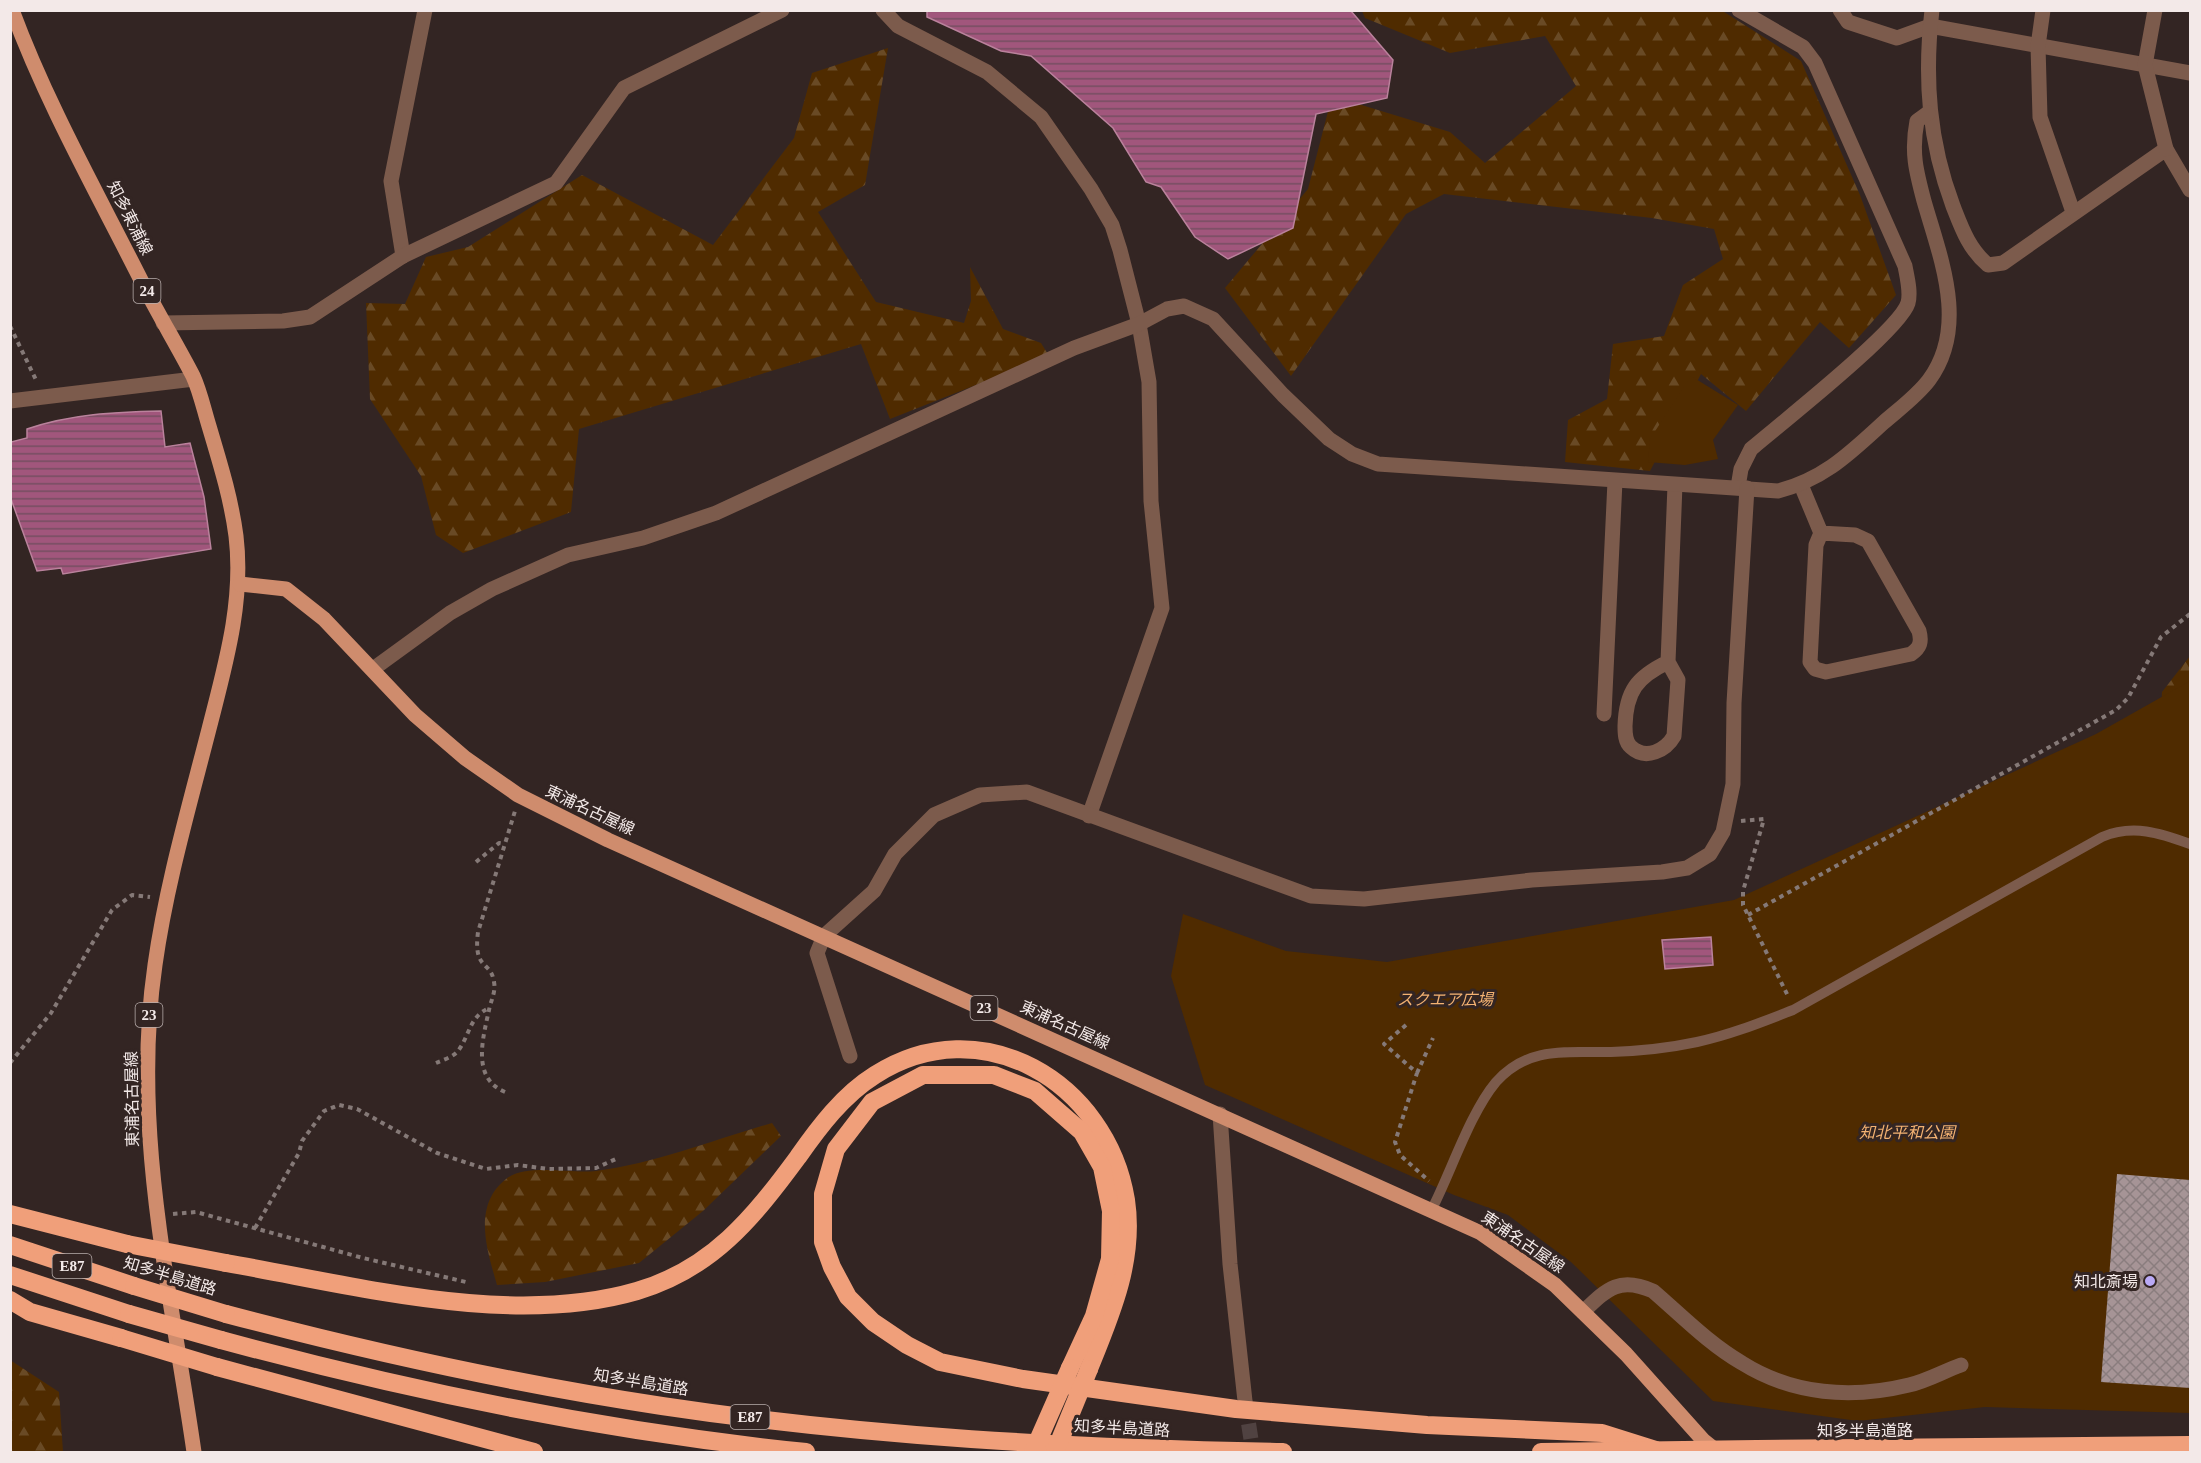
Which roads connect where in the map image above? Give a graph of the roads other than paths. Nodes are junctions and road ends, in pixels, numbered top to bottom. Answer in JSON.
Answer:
{"nodes":[{"id":1,"x":12,"y":10,"type":"edge"},
{"id":2,"x":425,"y":10,"type":"edge"},
{"id":3,"x":782,"y":10,"type":"edge"},
{"id":4,"x":883,"y":10,"type":"edge"},
{"id":5,"x":1739,"y":10,"type":"edge"},
{"id":6,"x":1840,"y":10,"type":"edge"},
{"id":7,"x":1932,"y":10,"type":"edge"},
{"id":8,"x":2043,"y":10,"type":"edge"},
{"id":9,"x":2155,"y":10,"type":"edge"},
{"id":10,"x":1930,"y":26,"type":"junction"},
{"id":11,"x":2038,"y":46,"type":"junction"},
{"id":12,"x":2145,"y":65,"type":"junction"},
{"id":13,"x":2190,"y":73,"type":"edge"},
{"id":14,"x":1928,"y":112,"type":"junction"},
{"id":15,"x":2166,"y":149,"type":"junction"},
{"id":16,"x":2190,"y":190,"type":"edge"},
{"id":17,"x":2073,"y":212,"type":"junction"},
{"id":18,"x":403,"y":256,"type":"junction"},
{"id":19,"x":163,"y":323,"type":"junction"},
{"id":20,"x":1139,"y":324,"type":"junction"},
{"id":21,"x":194,"y":379,"type":"junction"},
{"id":22,"x":10,"y":401,"type":"edge"},
{"id":23,"x":1615,"y":481,"type":"junction"},
{"id":24,"x":1801,"y":484,"type":"junction"},
{"id":25,"x":1675,"y":485,"type":"junction"},
{"id":26,"x":1742,"y":488,"type":"junction"},
{"id":27,"x":1821,"y":532,"type":"junction"},
{"id":28,"x":240,"y":584,"type":"junction"},
{"id":29,"x":1668,"y":662,"type":"junction"},
{"id":30,"x":373,"y":669,"type":"junction"},
{"id":31,"x":1604,"y":714,"type":"dead end"},
{"id":32,"x":1089,"y":816,"type":"junction"},
{"id":33,"x":2190,"y":844,"type":"edge"},
{"id":34,"x":824,"y":936,"type":"junction"},
{"id":35,"x":850,"y":1056,"type":"dead end"},
{"id":36,"x":1220,"y":1114,"type":"junction"},
{"id":37,"x":1432,"y":1209,"type":"junction"},
{"id":38,"x":10,"y":1214,"type":"edge"},
{"id":39,"x":10,"y":1245,"type":"edge"},
{"id":40,"x":10,"y":1275,"type":"edge"},
{"id":41,"x":10,"y":1300,"type":"edge"},
{"id":42,"x":1583,"y":1312,"type":"junction"},
{"id":43,"x":1960,"y":1365,"type":"dead end"},
{"id":44,"x":1245,"y":1401,"type":"tunnel mouth"},
{"id":45,"x":2190,"y":1445,"type":"edge"},
{"id":46,"x":1656,"y":1450,"type":"junction"},
{"id":47,"x":194,"y":1452,"type":"edge"},
{"id":48,"x":534,"y":1452,"type":"edge"},
{"id":49,"x":806,"y":1452,"type":"edge"},
{"id":50,"x":1033,"y":1452,"type":"edge"},
{"id":51,"x":1055,"y":1452,"type":"edge"},
{"id":52,"x":1282,"y":1452,"type":"edge"},
{"id":53,"x":1541,"y":1452,"type":"edge"},
{"id":54,"x":1718,"y":1452,"type":"edge"}],
"edges":[{"from":1,"to":19,"type":"main road","name":"知多東浦線","number":"24"},
{"from":2,"to":18,"type":"street"},
{"from":3,"to":18,"type":"street"},
{"from":4,"to":20,"type":"street"},
{"from":5,"to":26,"type":"street"},
{"from":6,"to":10,"type":"street"},
{"from":7,"to":10,"type":"street"},
{"from":8,"to":11,"type":"street"},
{"from":9,"to":12,"type":"street"},
{"from":10,"to":11,"type":"street"},
{"from":10,"to":14,"type":"street"},
{"from":11,"to":12,"type":"street"},
{"from":11,"to":17,"type":"street"},
{"from":12,"to":13,"type":"street"},
{"from":12,"to":15,"type":"street"},
{"from":14,"to":17,"type":"street"},
{"from":14,"to":24,"type":"street"},
{"from":15,"to":16,"type":"street"},
{"from":15,"to":17,"type":"street"},
{"from":18,"to":19,"type":"street"},
{"from":19,"to":21,"type":"main road","name":"知多東浦線","number":"24"},
{"from":20,"to":23,"type":"street"},
{"from":20,"to":30,"type":"street"},
{"from":20,"to":32,"type":"street"},
{"from":21,"to":22,"type":"street"},
{"from":21,"to":28,"type":"main road","name":"知多東浦線","number":"24"},
{"from":23,"to":25,"type":"street"},
{"from":23,"to":31,"type":"street"},
{"from":24,"to":26,"type":"street"},
{"from":24,"to":27,"type":"street"},
{"from":25,"to":26,"type":"street"},
{"from":25,"to":29,"type":"street"},
{"from":26,"to":32,"type":"street"},
{"from":27,"to":27,"type":"street"},
{"from":28,"to":30,"type":"main road","name":"東浦名古屋線","number":"23"},
{"from":28,"to":47,"type":"main road","name":"東浦名古屋線","number":"23"},
{"from":29,"to":29,"type":"street"},
{"from":30,"to":34,"type":"main road","name":"東浦名古屋線","number":"23"},
{"from":32,"to":34,"type":"street"},
{"from":33,"to":37,"type":"lane"},
{"from":34,"to":35,"type":"street"},
{"from":34,"to":36,"type":"main road","name":"東浦名古屋線","number":"23"},
{"from":36,"to":37,"type":"main road","name":"東浦名古屋線","number":"23"},
{"from":36,"to":44,"type":"street"},
{"from":37,"to":42,"type":"main road","name":"東浦名古屋線","number":"23"},
{"from":38,"to":51,"type":"highway","bridge":true},
{"from":39,"to":52,"type":"highway","name":"知多半島道路","number":"E87","bridge":true},
{"from":40,"to":49,"type":"highway","number":"E87","bridge":true},
{"from":41,"to":48,"type":"highway","bridge":true},
{"from":42,"to":43,"type":"street"},
{"from":42,"to":54,"type":"main road","name":"東浦名古屋線","number":"23"},
{"from":45,"to":46,"type":"highway","name":"知多半島道路","bridge":true},
{"from":46,"to":50,"type":"highway","bridge":true},
{"from":46,"to":53,"type":"highway","name":"知多半島道路"}]}
